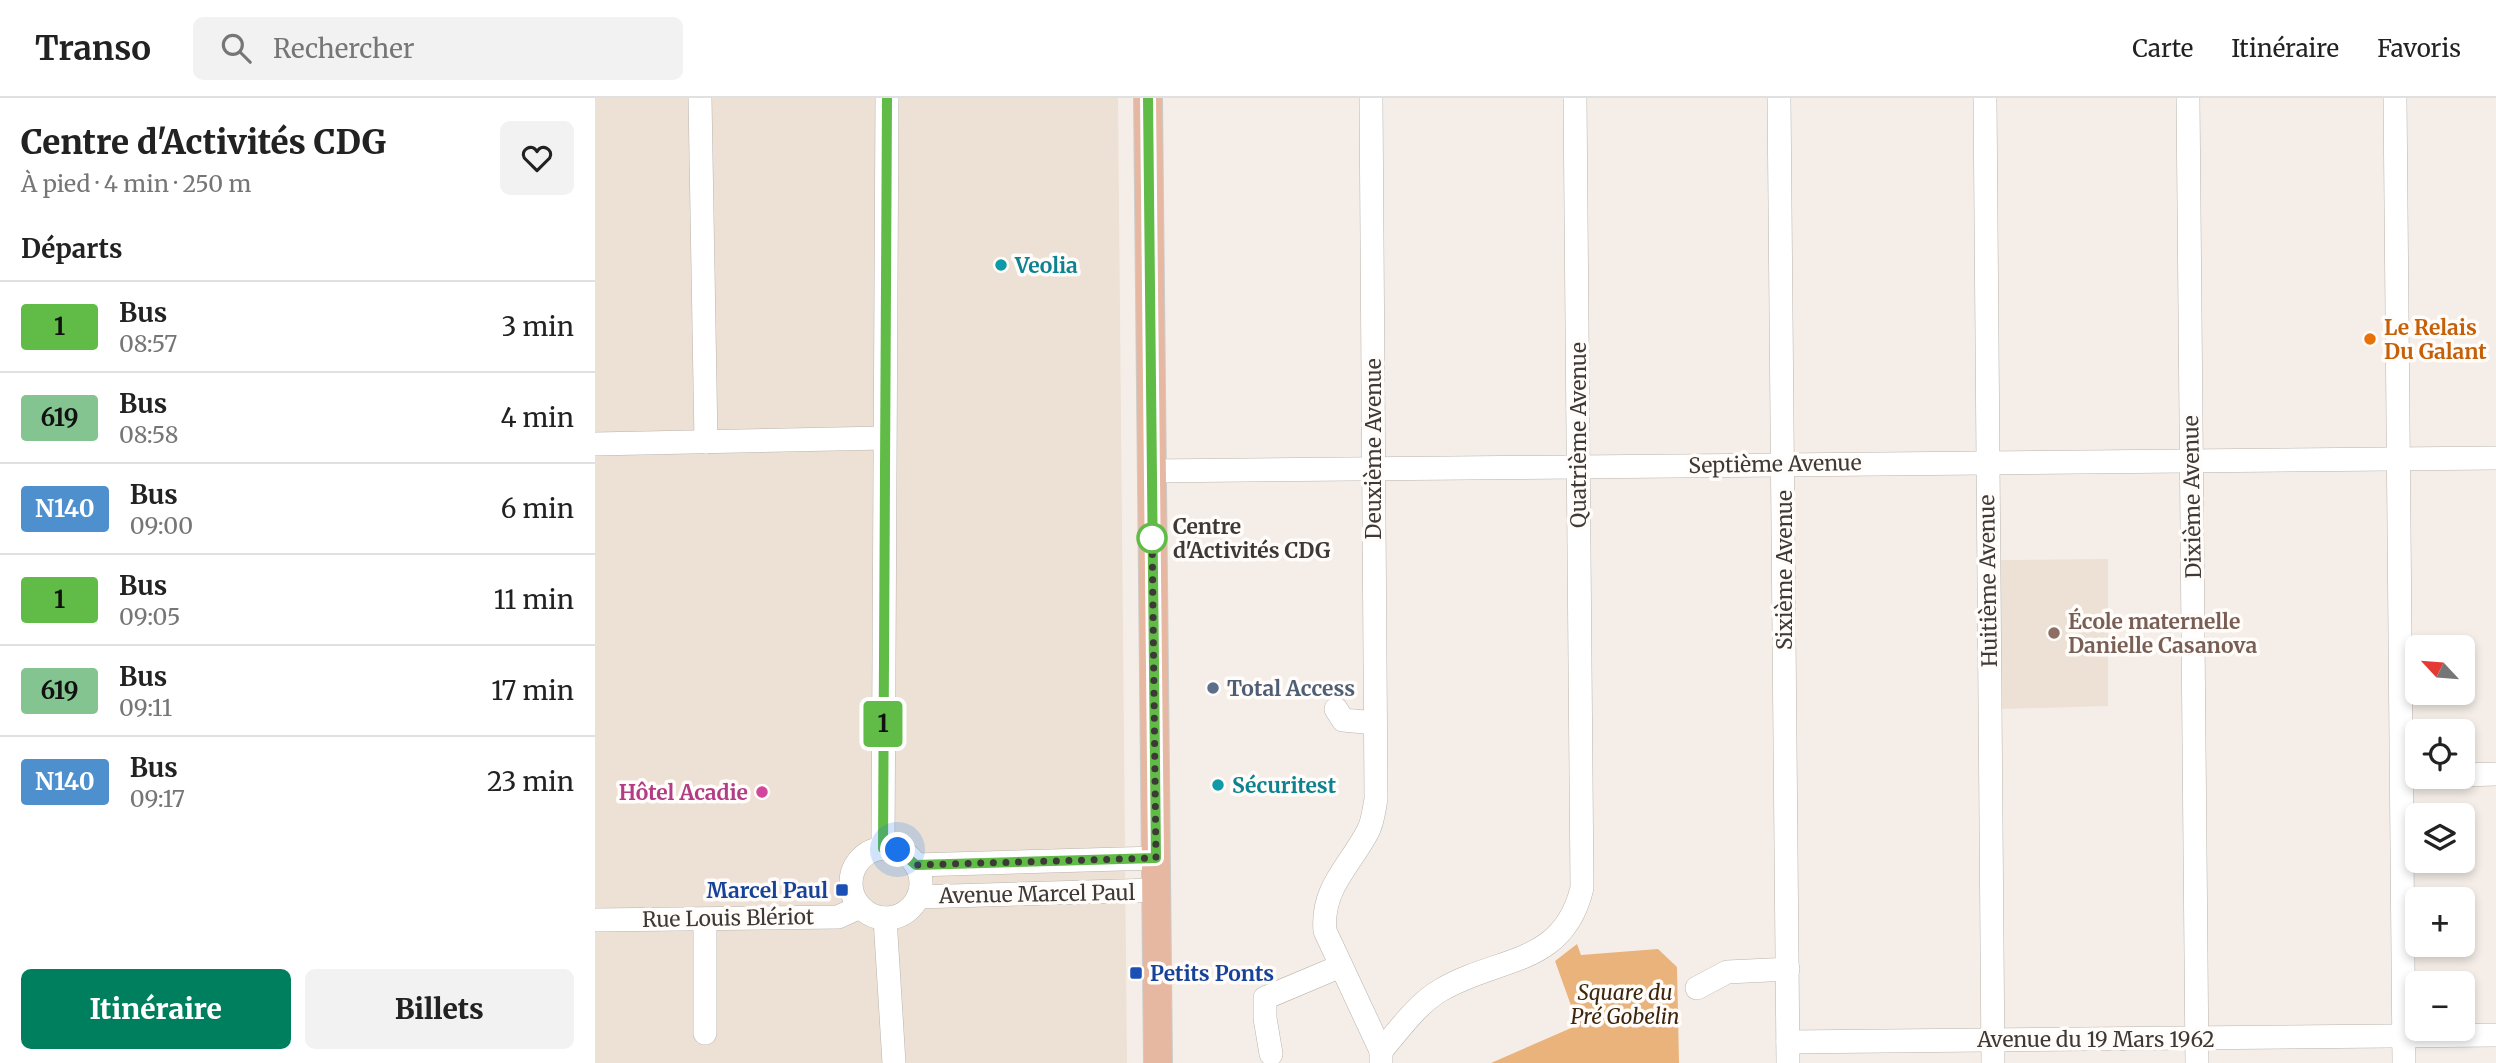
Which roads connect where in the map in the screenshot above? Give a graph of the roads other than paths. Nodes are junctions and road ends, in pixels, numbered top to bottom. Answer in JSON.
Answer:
{"nodes":[{"id":1,"x":700,"y":98,"type":"edge"},
{"id":2,"x":887,"y":98,"type":"edge"},
{"id":3,"x":1148,"y":98,"type":"edge"},
{"id":4,"x":1370,"y":98,"type":"edge"},
{"id":5,"x":1576,"y":98,"type":"edge"},
{"id":6,"x":1779,"y":98,"type":"edge"},
{"id":7,"x":1985,"y":98,"type":"edge"},
{"id":8,"x":2188,"y":98,"type":"edge"},
{"id":9,"x":2395,"y":98,"type":"edge"},
{"id":10,"x":884,"y":438,"type":"junction"},
{"id":11,"x":706,"y":442,"type":"junction"},
{"id":12,"x":595,"y":444,"type":"edge"},
{"id":13,"x":2496,"y":457,"type":"edge"},
{"id":14,"x":2398,"y":459,"type":"junction"},
{"id":15,"x":1987,"y":461,"type":"junction"},
{"id":16,"x":2192,"y":461,"type":"junction"},
{"id":17,"x":1783,"y":464,"type":"junction"},
{"id":18,"x":1578,"y":466,"type":"junction"},
{"id":19,"x":1373,"y":468,"type":"junction"},
{"id":20,"x":1151,"y":471,"type":"junction"},
{"id":21,"x":1336,"y":709,"type":"dead end"},
{"id":22,"x":2407,"y":719,"type":"edge"},
{"id":23,"x":1375,"y":723,"type":"junction"},
{"id":24,"x":2496,"y":774,"type":"edge"},
{"id":25,"x":2475,"y":775,"type":"edge"},
{"id":26,"x":2409,"y":789,"type":"edge"},
{"id":27,"x":883,"y":848,"type":"junction"},
{"id":28,"x":1156,"y":858,"type":"junction"},
{"id":29,"x":916,"y":865,"type":"junction"},
{"id":30,"x":1156,"y":891,"type":"junction"},
{"id":31,"x":918,"y":897,"type":"junction"},
{"id":32,"x":860,"y":907,"type":"junction"},
{"id":33,"x":884,"y":918,"type":"junction"},
{"id":34,"x":705,"y":919,"type":"junction"},
{"id":35,"x":595,"y":920,"type":"edge"},
{"id":36,"x":1341,"y":966,"type":"junction"},
{"id":37,"x":1788,"y":969,"type":"junction"},
{"id":38,"x":1697,"y":988,"type":"dead end"},
{"id":39,"x":705,"y":1033,"type":"dead end"},
{"id":40,"x":2496,"y":1035,"type":"edge"},
{"id":41,"x":2403,"y":1036,"type":"junction"},
{"id":42,"x":2197,"y":1039,"type":"junction"},
{"id":43,"x":1992,"y":1040,"type":"junction"},
{"id":44,"x":1788,"y":1052,"type":"edge"},
{"id":45,"x":1271,"y":1054,"type":"dead end"},
{"id":46,"x":1381,"y":1057,"type":"edge"},
{"id":47,"x":894,"y":1063,"type":"edge"},
{"id":48,"x":1158,"y":1063,"type":"edge"},
{"id":49,"x":1993,"y":1063,"type":"edge"},
{"id":50,"x":2197,"y":1063,"type":"edge"},
{"id":51,"x":2404,"y":1063,"type":"edge"}],
"edges":[{"from":1,"to":11,"type":"street"},
{"from":2,"to":10,"type":"street"},
{"from":3,"to":20,"type":"main road"},
{"from":4,"to":19,"type":"street","name":"Deuxième Avenue"},
{"from":5,"to":18,"type":"street","name":"Quatrième Avenue"},
{"from":6,"to":17,"type":"street","name":"Sixième Avenue"},
{"from":7,"to":15,"type":"street","name":"Huitième Avenue"},
{"from":8,"to":16,"type":"street","name":"Dixième Avenue"},
{"from":9,"to":14,"type":"street"},
{"from":10,"to":11,"type":"street"},
{"from":10,"to":27,"type":"street"},
{"from":11,"to":12,"type":"street"},
{"from":13,"to":14,"type":"street","name":"Septième Avenue"},
{"from":14,"to":16,"type":"street","name":"Septième Avenue"},
{"from":14,"to":22,"type":"street"},
{"from":15,"to":16,"type":"street","name":"Septième Avenue"},
{"from":15,"to":17,"type":"street","name":"Septième Avenue"},
{"from":15,"to":43,"type":"street","name":"Huitième Avenue"},
{"from":16,"to":42,"type":"street","name":"Dixième Avenue"},
{"from":17,"to":18,"type":"street","name":"Septième Avenue"},
{"from":17,"to":37,"type":"street","name":"Sixième Avenue"},
{"from":18,"to":19,"type":"street","name":"Septième Avenue"},
{"from":18,"to":46,"type":"street","name":"Quatrième Avenue"},
{"from":19,"to":20,"type":"street","name":"Septième Avenue"},
{"from":19,"to":23,"type":"street","name":"Deuxième Avenue"},
{"from":20,"to":28,"type":"main road"},
{"from":21,"to":23,"type":"street"},
{"from":23,"to":36,"type":"street","name":"Deuxième Avenue"},
{"from":24,"to":25,"type":"street"},
{"from":26,"to":41,"type":"street"},
{"from":27,"to":29,"type":"street","name":"Avenue Marcel Paul"},
{"from":27,"to":32,"type":"street"},
{"from":28,"to":29,"type":"street","name":"Avenue Marcel Paul"},
{"from":28,"to":30,"type":"main road"},
{"from":29,"to":31,"type":"street","name":"Avenue Marcel Paul"},
{"from":30,"to":31,"type":"street","name":"Avenue Marcel Paul"},
{"from":30,"to":48,"type":"main road"},
{"from":31,"to":33,"type":"street","name":"Avenue Marcel Paul"},
{"from":32,"to":33,"type":"street"},
{"from":32,"to":34,"type":"street","name":"Rue Louis Blériot"},
{"from":33,"to":47,"type":"street"},
{"from":34,"to":35,"type":"street","name":"Rue Louis Blériot"},
{"from":34,"to":39,"type":"street"},
{"from":36,"to":45,"type":"street"},
{"from":36,"to":46,"type":"street","name":"Deuxième Avenue"},
{"from":37,"to":38,"type":"street"},
{"from":37,"to":44,"type":"street","name":"Sixième Avenue"},
{"from":40,"to":41,"type":"street","name":"Avenue du 19 Mars 1962"},
{"from":41,"to":42,"type":"street","name":"Avenue du 19 Mars 1962"},
{"from":41,"to":51,"type":"street"},
{"from":42,"to":43,"type":"street","name":"Avenue du 19 Mars 1962"},
{"from":42,"to":50,"type":"street","name":"Dixième Avenue"},
{"from":43,"to":44,"type":"street","name":"Avenue du 19 Mars 1962"},
{"from":43,"to":49,"type":"street","name":"Huitième Avenue"}]}
